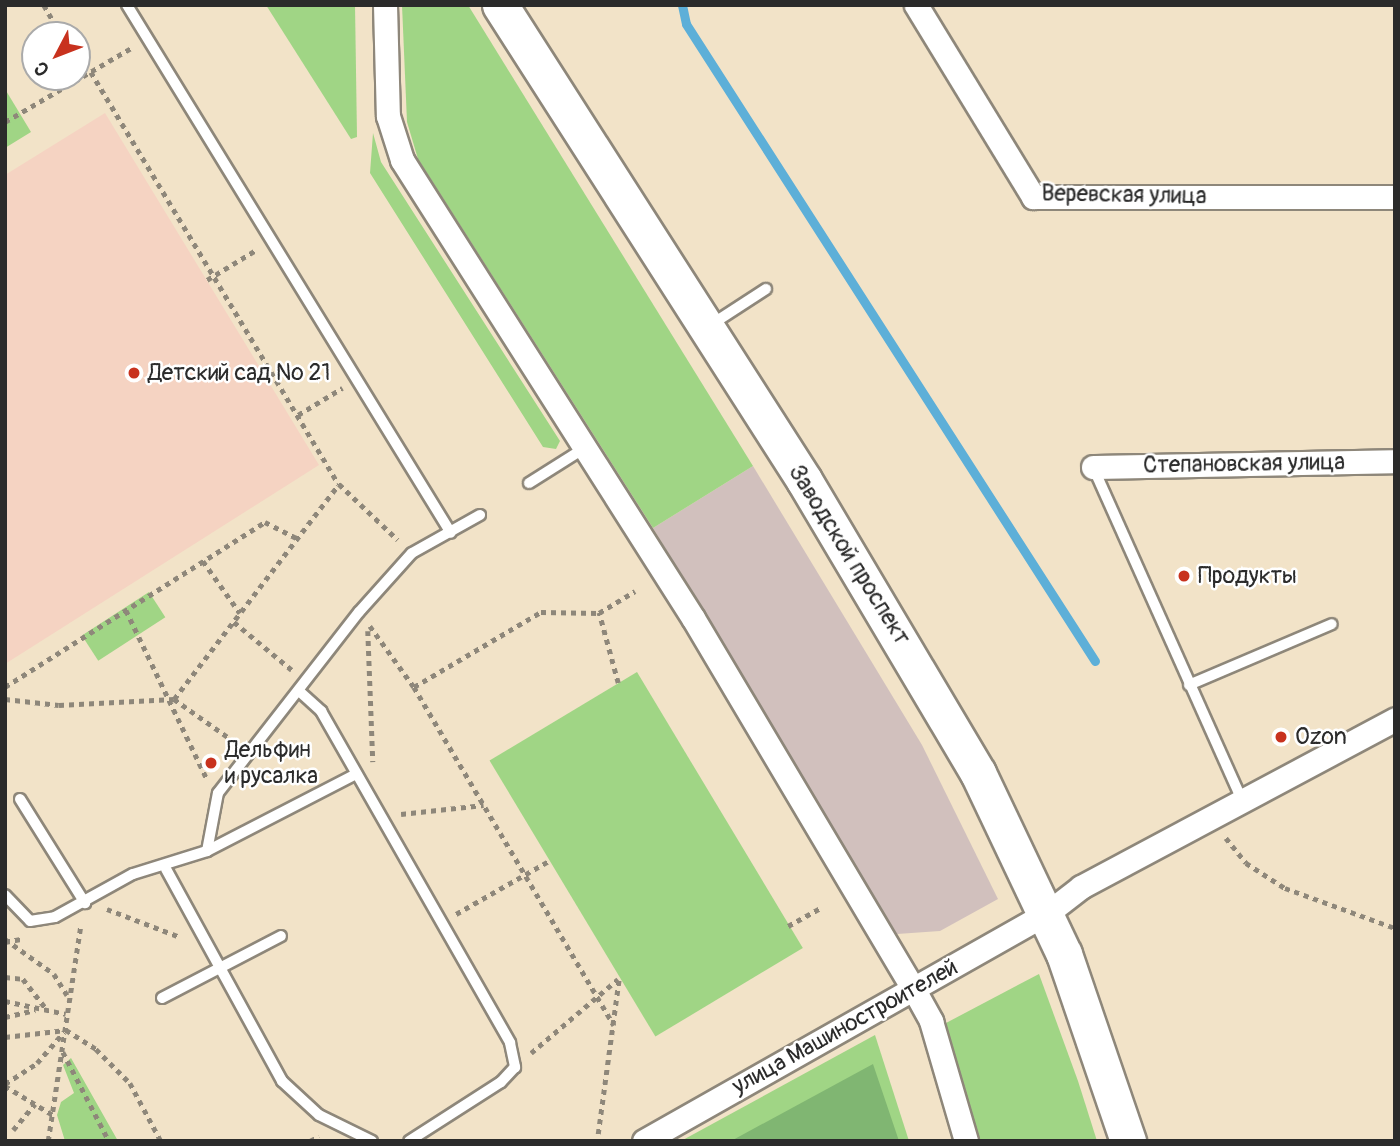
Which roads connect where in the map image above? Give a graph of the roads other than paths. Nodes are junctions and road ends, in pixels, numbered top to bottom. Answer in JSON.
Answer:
{"nodes":[{"id":1,"x":127,"y":5,"type":"edge"},
{"id":2,"x":385,"y":5,"type":"edge"},
{"id":3,"x":500,"y":5,"type":"edge"},
{"id":4,"x":916,"y":5,"type":"edge"},
{"id":5,"x":1395,"y":197,"type":"edge"},
{"id":6,"x":766,"y":289,"type":"dead end"},
{"id":7,"x":706,"y":327,"type":"junction"},
{"id":8,"x":583,"y":449,"type":"junction"},
{"id":9,"x":1395,"y":461,"type":"edge"},
{"id":10,"x":1093,"y":467,"type":"joint"},
{"id":11,"x":529,"y":483,"type":"dead end"},
{"id":12,"x":480,"y":515,"type":"dead end"},
{"id":13,"x":451,"y":533,"type":"junction"},
{"id":14,"x":1332,"y":624,"type":"dead end"},
{"id":15,"x":1188,"y":685,"type":"junction"},
{"id":16,"x":303,"y":686,"type":"junction"},
{"id":17,"x":1395,"y":719,"type":"edge"},
{"id":18,"x":356,"y":774,"type":"junction"},
{"id":19,"x":20,"y":799,"type":"dead end"},
{"id":20,"x":1243,"y":802,"type":"junction"},
{"id":21,"x":207,"y":851,"type":"junction"},
{"id":22,"x":166,"y":869,"type":"junction"},
{"id":23,"x":5,"y":895,"type":"edge"},
{"id":24,"x":85,"y":903,"type":"junction"},
{"id":25,"x":1046,"y":914,"type":"junction"},
{"id":26,"x":281,"y":936,"type":"dead end"},
{"id":27,"x":220,"y":967,"type":"junction"},
{"id":28,"x":913,"y":988,"type":"junction"},
{"id":29,"x":162,"y":998,"type":"dead end"},
{"id":30,"x":372,"y":1141,"type":"edge"},
{"id":31,"x":409,"y":1141,"type":"edge"},
{"id":32,"x":644,"y":1141,"type":"edge"},
{"id":33,"x":966,"y":1141,"type":"edge"},
{"id":34,"x":1128,"y":1141,"type":"edge"}],
"edges":[{"from":1,"to":13,"type":"lane"},
{"from":2,"to":8,"type":"street"},
{"from":3,"to":7,"type":"main road","name":"Заводской проспект"},
{"from":4,"to":5,"type":"street","name":"Веревская улица"},
{"from":6,"to":7,"type":"lane"},
{"from":7,"to":25,"type":"main road","name":"Заводской проспект"},
{"from":8,"to":11,"type":"lane"},
{"from":8,"to":28,"type":"street"},
{"from":9,"to":10,"type":"street","name":"Степановская улица"},
{"from":10,"to":15,"type":"lane"},
{"from":12,"to":13,"type":"lane"},
{"from":13,"to":16,"type":"lane"},
{"from":14,"to":15,"type":"lane"},
{"from":15,"to":20,"type":"lane"},
{"from":16,"to":18,"type":"lane"},
{"from":16,"to":21,"type":"lane"},
{"from":17,"to":20,"type":"street","name":"улица Машиностроителей"},
{"from":18,"to":21,"type":"lane"},
{"from":18,"to":31,"type":"lane"},
{"from":19,"to":24,"type":"lane"},
{"from":20,"to":25,"type":"street","name":"улица Машиностроителей"},
{"from":21,"to":22,"type":"lane"},
{"from":22,"to":24,"type":"lane"},
{"from":22,"to":27,"type":"lane"},
{"from":23,"to":24,"type":"lane"},
{"from":25,"to":28,"type":"street","name":"улица Машиностроителей"},
{"from":25,"to":34,"type":"main road","name":"Заводской проспект"},
{"from":26,"to":27,"type":"lane"},
{"from":27,"to":29,"type":"lane"},
{"from":27,"to":30,"type":"lane"},
{"from":28,"to":32,"type":"street","name":"улица Машиностроителей"},
{"from":28,"to":33,"type":"street"}]}
